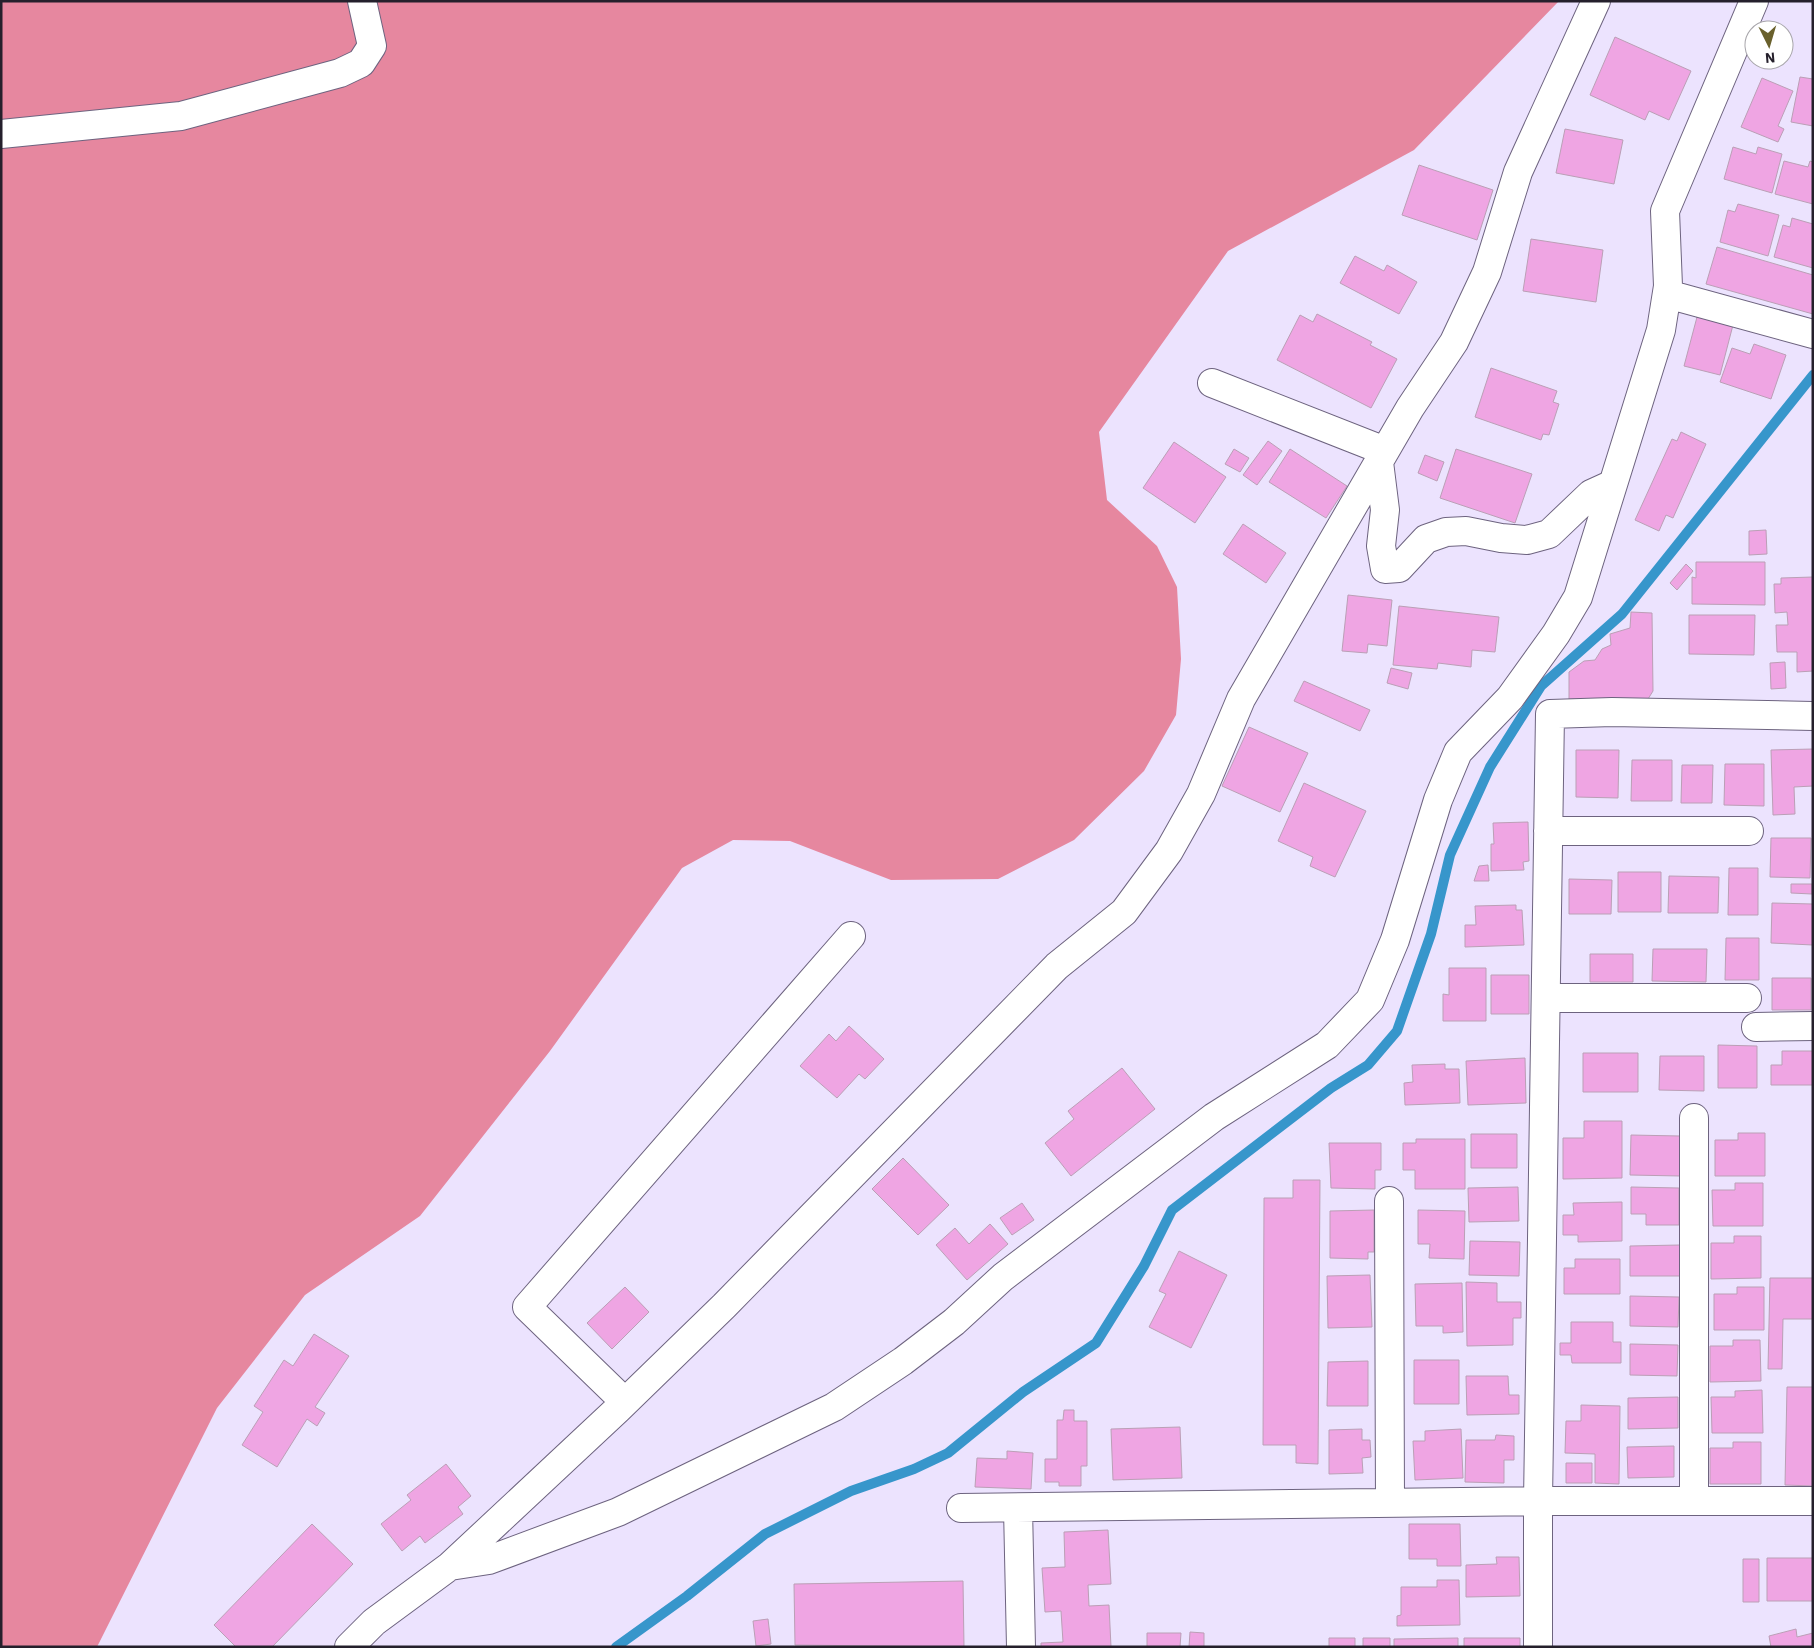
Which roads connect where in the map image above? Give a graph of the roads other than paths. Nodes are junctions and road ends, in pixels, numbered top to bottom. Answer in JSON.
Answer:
{"nodes":[{"id":1,"x":362,"y":1,"type":"edge"},
{"id":2,"x":1596,"y":1,"type":"edge"},
{"id":3,"x":1754,"y":1,"type":"edge"},
{"id":4,"x":1,"y":134,"type":"edge"},
{"id":5,"x":1666,"y":294,"type":"junction"},
{"id":6,"x":1813,"y":334,"type":"edge"},
{"id":7,"x":1212,"y":383,"type":"dead end"},
{"id":8,"x":1382,"y":457,"type":"junction"},
{"id":9,"x":1613,"y":484,"type":"junction"},
{"id":10,"x":1510,"y":698,"type":"junction"},
{"id":11,"x":1550,"y":714,"type":"junction"},
{"id":12,"x":1813,"y":716,"type":"edge"},
{"id":13,"x":1548,"y":831,"type":"junction"},
{"id":14,"x":1749,"y":831,"type":"dead end"},
{"id":15,"x":851,"y":936,"type":"dead end"},
{"id":16,"x":1546,"y":998,"type":"junction"},
{"id":17,"x":1747,"y":998,"type":"dead end"},
{"id":18,"x":1813,"y":1026,"type":"edge"},
{"id":19,"x":1756,"y":1027,"type":"dead end"},
{"id":20,"x":1694,"y":1118,"type":"dead end"},
{"id":21,"x":1389,"y":1201,"type":"dead end"},
{"id":22,"x":625,"y":1402,"type":"junction"},
{"id":23,"x":1538,"y":1501,"type":"junction"},
{"id":24,"x":1694,"y":1501,"type":"junction"},
{"id":25,"x":1813,"y":1501,"type":"edge"},
{"id":26,"x":1390,"y":1503,"type":"junction"},
{"id":27,"x":961,"y":1508,"type":"dead end"},
{"id":28,"x":1018,"y":1508,"type":"junction"},
{"id":29,"x":450,"y":1566,"type":"junction"},
{"id":30,"x":349,"y":1647,"type":"edge"},
{"id":31,"x":1021,"y":1647,"type":"edge"},
{"id":32,"x":1538,"y":1647,"type":"edge"}],
"edges":[{"from":1,"to":4,"type":"street"},
{"from":2,"to":8,"type":"street"},
{"from":3,"to":5,"type":"street"},
{"from":5,"to":6,"type":"street"},
{"from":5,"to":9,"type":"street"},
{"from":7,"to":8,"type":"street"},
{"from":8,"to":9,"type":"street"},
{"from":8,"to":22,"type":"street"},
{"from":9,"to":10,"type":"street"},
{"from":10,"to":11,"type":"street"},
{"from":10,"to":29,"type":"street"},
{"from":11,"to":12,"type":"street"},
{"from":11,"to":13,"type":"street"},
{"from":13,"to":14,"type":"street"},
{"from":13,"to":16,"type":"street"},
{"from":15,"to":22,"type":"street"},
{"from":16,"to":17,"type":"street"},
{"from":16,"to":23,"type":"street"},
{"from":18,"to":19,"type":"street"},
{"from":20,"to":24,"type":"street"},
{"from":21,"to":26,"type":"street"},
{"from":22,"to":29,"type":"street"},
{"from":23,"to":24,"type":"street"},
{"from":23,"to":26,"type":"street"},
{"from":23,"to":32,"type":"street"},
{"from":24,"to":25,"type":"street"},
{"from":26,"to":28,"type":"street"},
{"from":27,"to":28,"type":"street"},
{"from":28,"to":31,"type":"street"},
{"from":29,"to":30,"type":"street"}]}
